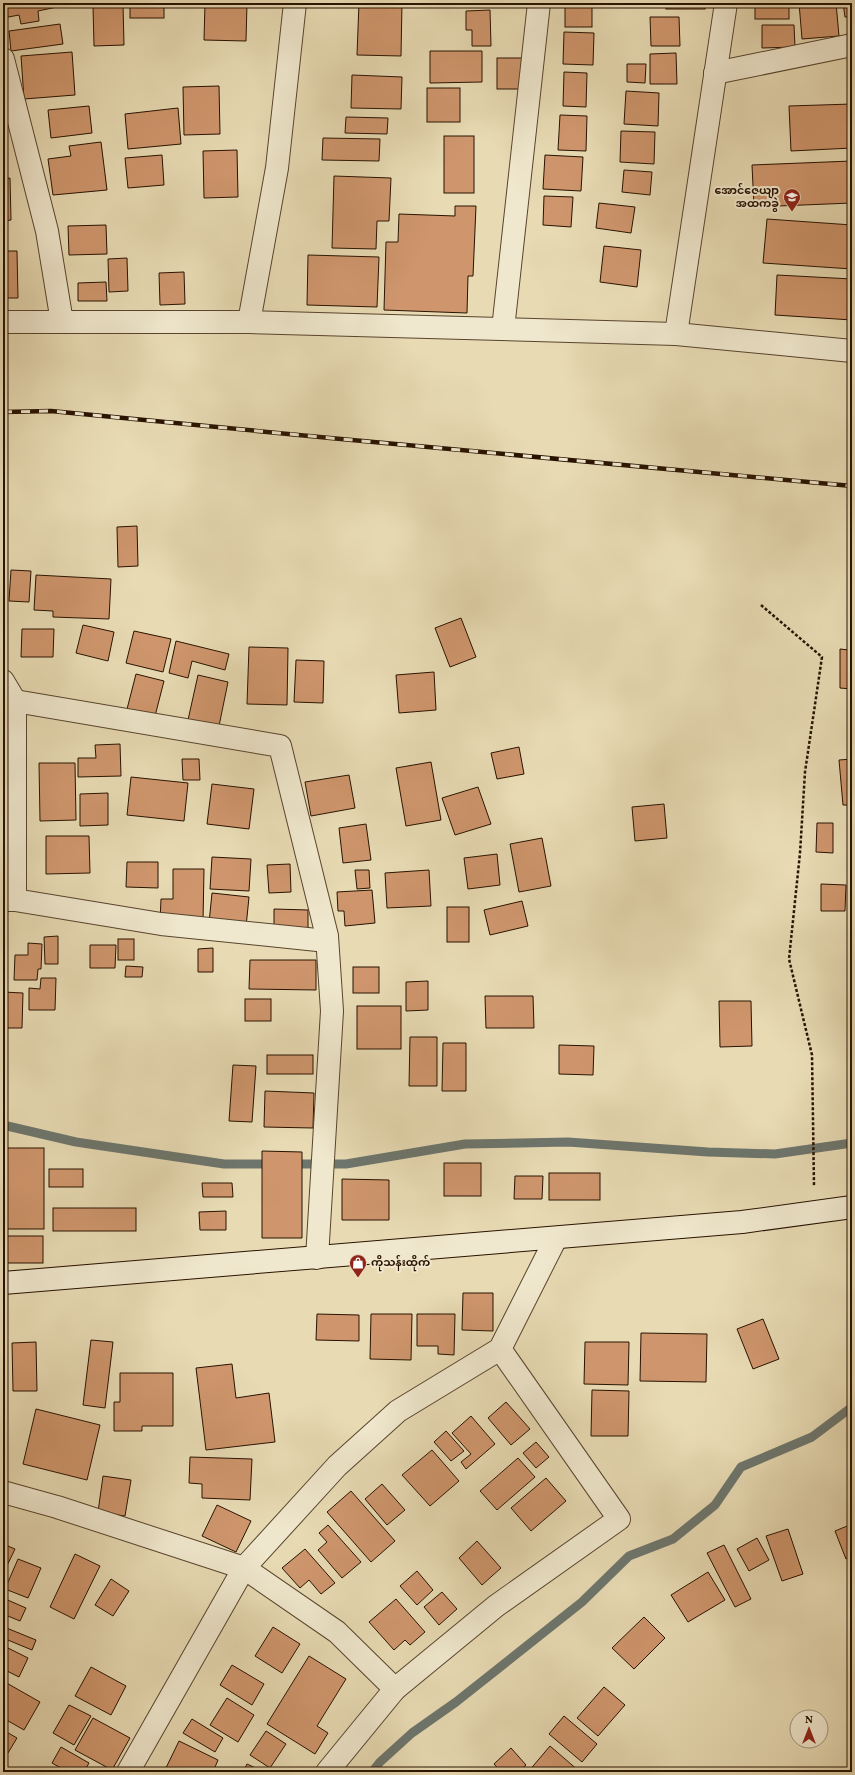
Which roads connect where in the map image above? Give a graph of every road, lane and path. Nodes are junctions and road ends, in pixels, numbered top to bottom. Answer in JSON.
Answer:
{"nodes":[{"id":1,"x":295,"y":3,"type":"edge"},
{"id":2,"x":539,"y":3,"type":"edge"},
{"id":3,"x":726,"y":3,"type":"edge"},
{"id":4,"x":852,"y":45,"type":"edge"},
{"id":5,"x":3,"y":58,"type":"edge"},
{"id":6,"x":716,"y":73,"type":"junction"},
{"id":7,"x":3,"y":322,"type":"edge"},
{"id":8,"x":62,"y":322,"type":"junction"},
{"id":9,"x":249,"y":322,"type":"junction"},
{"id":10,"x":503,"y":329,"type":"junction"},
{"id":11,"x":676,"y":334,"type":"junction"},
{"id":12,"x":852,"y":351,"type":"edge"},
{"id":13,"x":761,"y":605,"type":"dead end"},
{"id":14,"x":3,"y":682,"type":"edge"},
{"id":15,"x":15,"y":702,"type":"junction"},
{"id":16,"x":9,"y":900,"type":"edge"},
{"id":17,"x":328,"y":941,"type":"junction"},
{"id":18,"x":852,"y":1207,"type":"edge"},
{"id":19,"x":814,"y":1212,"type":"junction"},
{"id":20,"x":556,"y":1238,"type":"junction"},
{"id":21,"x":318,"y":1258,"type":"junction"},
{"id":22,"x":3,"y":1283,"type":"edge"},
{"id":23,"x":500,"y":1349,"type":"junction"},
{"id":24,"x":3,"y":1492,"type":"edge"},
{"id":25,"x":244,"y":1568,"type":"junction"},
{"id":26,"x":395,"y":1689,"type":"junction"},
{"id":27,"x":128,"y":1772,"type":"edge"},
{"id":28,"x":327,"y":1772,"type":"edge"}],
"edges":[{"from":1,"to":9,"type":"street"},
{"from":2,"to":10,"type":"street"},
{"from":3,"to":6,"type":"street"},
{"from":4,"to":6,"type":"street"},
{"from":5,"to":8,"type":"street"},
{"from":6,"to":11,"type":"street"},
{"from":7,"to":8,"type":"street"},
{"from":8,"to":9,"type":"street"},
{"from":9,"to":10,"type":"street"},
{"from":10,"to":11,"type":"street"},
{"from":11,"to":12,"type":"street"},
{"from":13,"to":19,"type":"path"},
{"from":14,"to":15,"type":"street"},
{"from":15,"to":16,"type":"street"},
{"from":15,"to":17,"type":"street"},
{"from":16,"to":17,"type":"street"},
{"from":17,"to":21,"type":"street"},
{"from":18,"to":19,"type":"street"},
{"from":19,"to":20,"type":"street"},
{"from":20,"to":21,"type":"street"},
{"from":20,"to":23,"type":"street"},
{"from":21,"to":22,"type":"street"},
{"from":23,"to":25,"type":"street"},
{"from":23,"to":26,"type":"street"},
{"from":24,"to":25,"type":"street"},
{"from":25,"to":26,"type":"street"},
{"from":25,"to":27,"type":"street"},
{"from":26,"to":28,"type":"street"}]}
